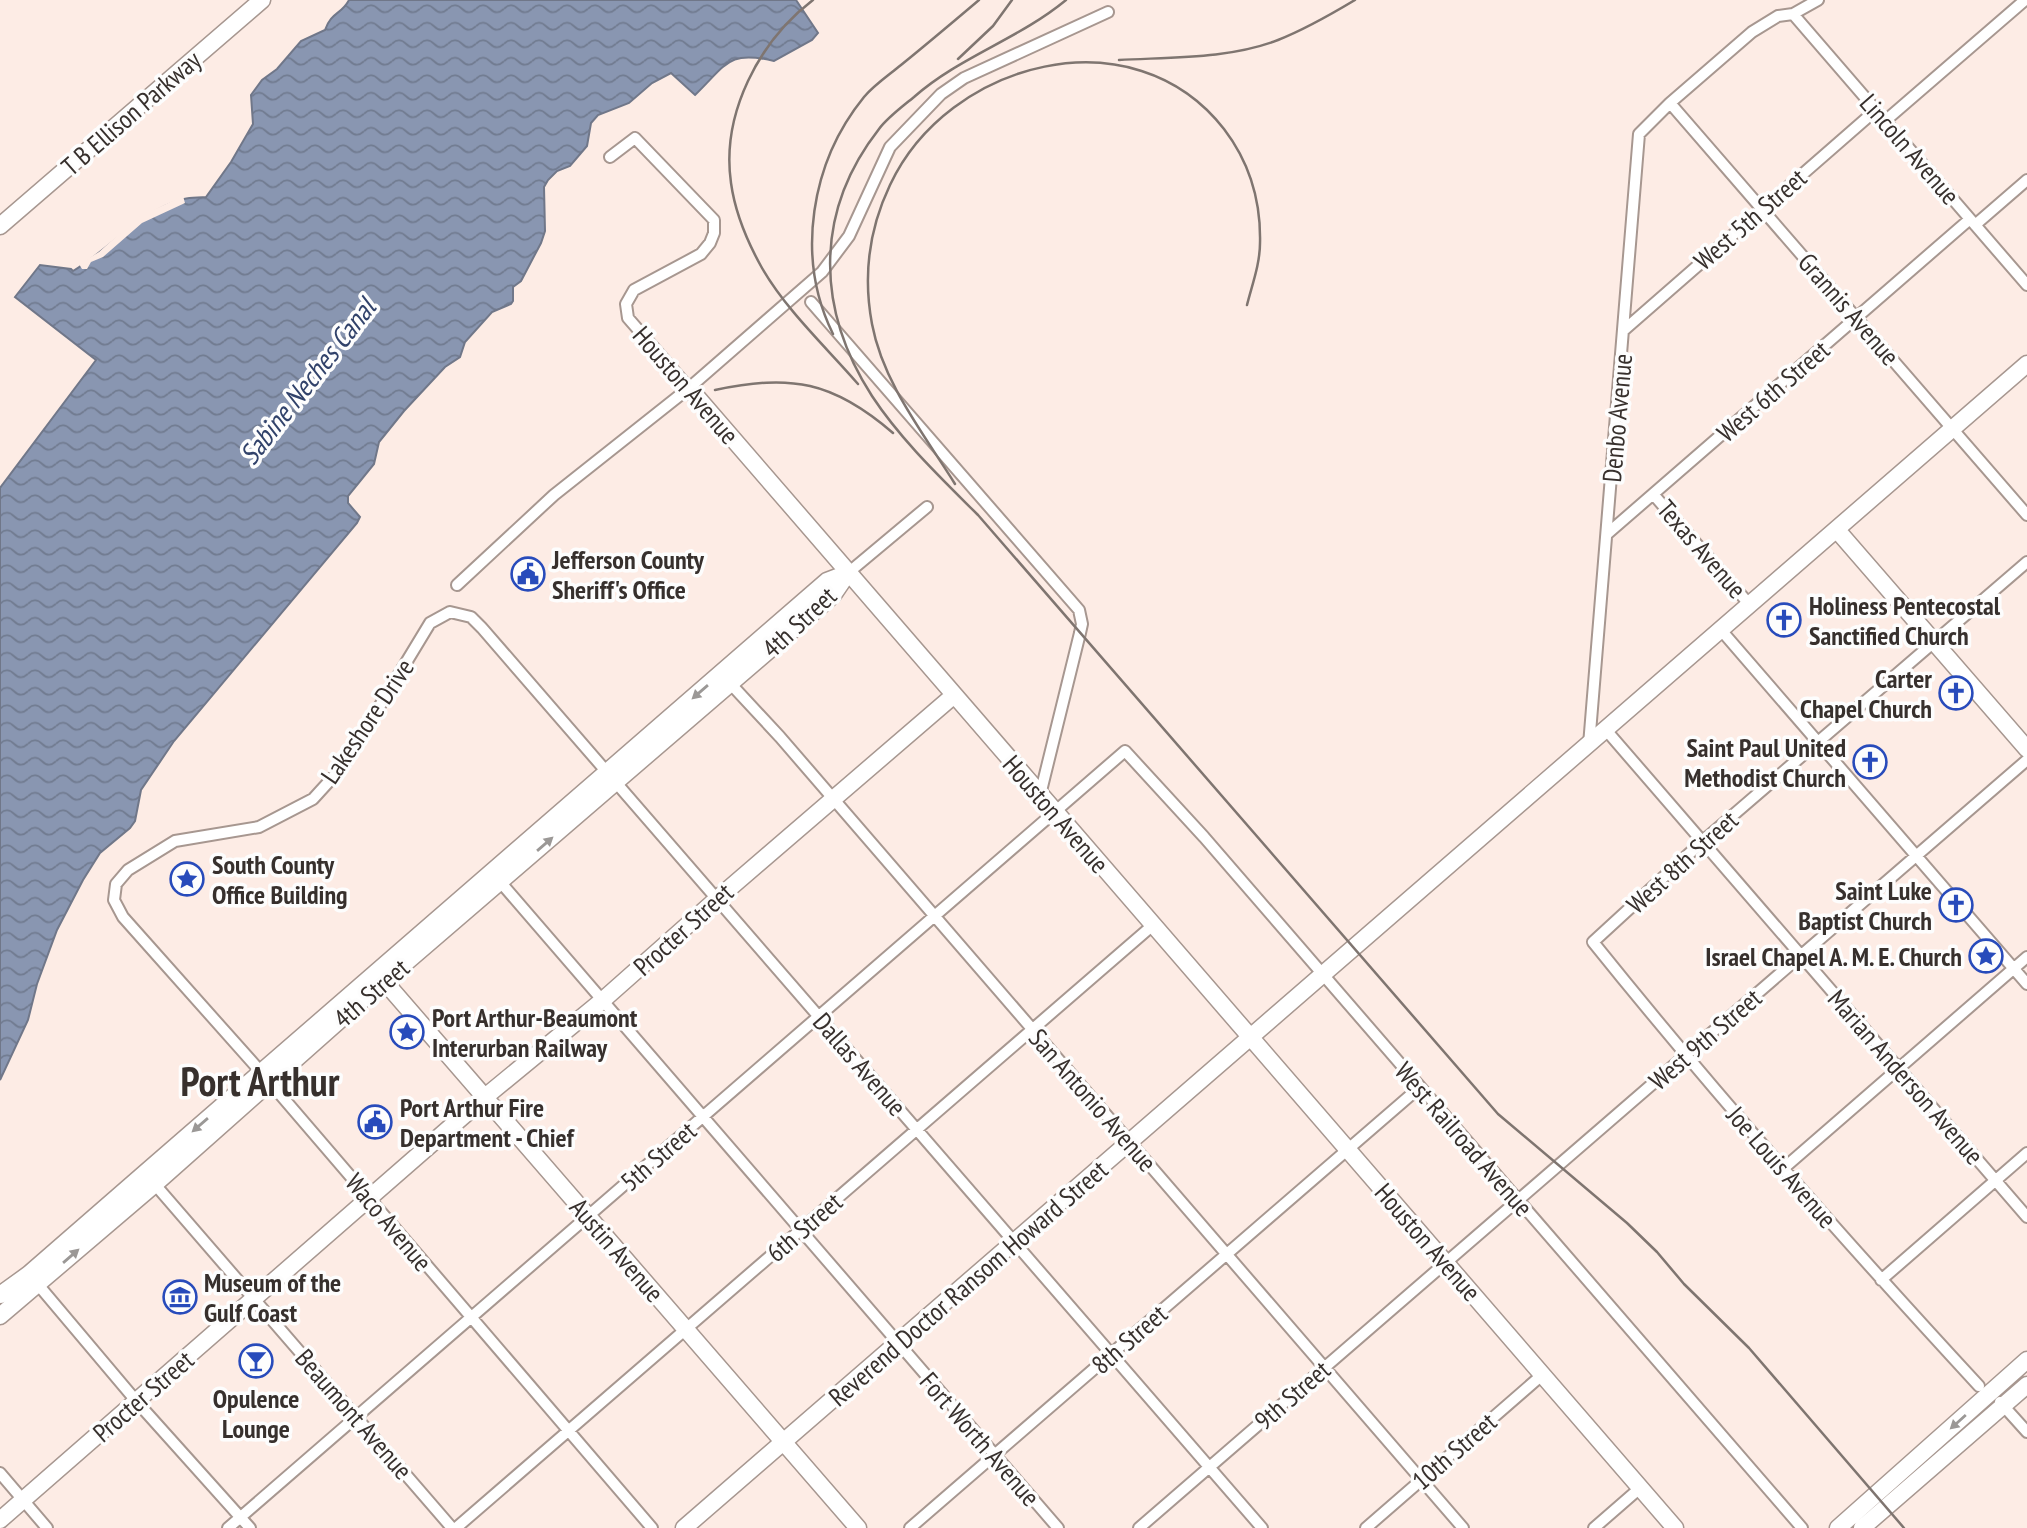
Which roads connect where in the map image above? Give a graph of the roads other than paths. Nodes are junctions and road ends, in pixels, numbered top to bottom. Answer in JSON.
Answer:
{"nodes":[{"id":1,"x":262,"y":0,"type":"edge"},
{"id":2,"x":1818,"y":0,"type":"edge"},
{"id":3,"x":2025,"y":0,"type":"edge"},
{"id":4,"x":1108,"y":12,"type":"dead end"},
{"id":5,"x":1793,"y":14,"type":"junction"},
{"id":6,"x":1670,"y":103,"type":"junction"},
{"id":7,"x":1876,"y":110,"type":"junction"},
{"id":8,"x":1885,"y":121,"type":"junction"},
{"id":9,"x":610,"y":158,"type":"dead end"},
{"id":10,"x":2027,"y":180,"type":"edge"},
{"id":11,"x":1761,"y":209,"type":"junction"},
{"id":12,"x":1973,"y":222,"type":"junction"},
{"id":13,"x":0,"y":226,"type":"edge"},
{"id":14,"x":2027,"y":285,"type":"edge"},
{"id":15,"x":811,"y":302,"type":"dead end"},
{"id":16,"x":1856,"y":318,"type":"junction"},
{"id":17,"x":1624,"y":330,"type":"junction"},
{"id":18,"x":2027,"y":364,"type":"edge"},
{"id":19,"x":689,"y":388,"type":"junction"},
{"id":20,"x":1953,"y":429,"type":"junction"},
{"id":21,"x":1653,"y":494,"type":"junction"},
{"id":22,"x":928,"y":508,"type":"dead end"},
{"id":23,"x":2027,"y":515,"type":"edge"},
{"id":24,"x":1837,"y":530,"type":"junction"},
{"id":25,"x":1607,"y":534,"type":"junction"},
{"id":26,"x":2027,"y":562,"type":"edge"},
{"id":27,"x":848,"y":573,"type":"junction"},
{"id":28,"x":457,"y":585,"type":"dead end"},
{"id":29,"x":1750,"y":605,"type":"junction"},
{"id":30,"x":450,"y":612,"type":"joint"},
{"id":31,"x":1721,"y":630,"type":"junction"},
{"id":32,"x":1935,"y":642,"type":"junction"},
{"id":33,"x":726,"y":678,"type":"junction"},
{"id":34,"x":953,"y":696,"type":"junction"},
{"id":35,"x":1606,"y":730,"type":"junction"},
{"id":36,"x":1819,"y":743,"type":"junction"},
{"id":37,"x":1589,"y":745,"type":"junction"},
{"id":38,"x":2027,"y":748,"type":"edge"},
{"id":39,"x":2027,"y":760,"type":"edge"},
{"id":40,"x":612,"y":777,"type":"junction"},
{"id":41,"x":1040,"y":795,"type":"junction"},
{"id":42,"x":832,"y":798,"type":"junction"},
{"id":43,"x":1055,"y":812,"type":"junction"},
{"id":44,"x":1703,"y":841,"type":"junction"},
{"id":45,"x":1916,"y":856,"type":"junction"},
{"id":46,"x":496,"y":877,"type":"junction"},
{"id":47,"x":717,"y":898,"type":"junction"},
{"id":48,"x":935,"y":916,"type":"junction"},
{"id":49,"x":123,"y":918,"type":"joint"},
{"id":50,"x":1153,"y":925,"type":"junction"},
{"id":51,"x":1593,"y":943,"type":"joint"},
{"id":52,"x":1801,"y":955,"type":"junction"},
{"id":53,"x":2027,"y":957,"type":"edge"},
{"id":54,"x":2014,"y":968,"type":"junction"},
{"id":55,"x":1322,"y":975,"type":"junction"},
{"id":56,"x":381,"y":976,"type":"junction"},
{"id":57,"x":2027,"y":984,"type":"edge"},
{"id":58,"x":603,"y":1000,"type":"junction"},
{"id":59,"x":819,"y":1017,"type":"junction"},
{"id":60,"x":1032,"y":1029,"type":"junction"},
{"id":61,"x":1250,"y":1037,"type":"junction"},
{"id":62,"x":1685,"y":1056,"type":"junction"},
{"id":63,"x":1898,"y":1068,"type":"junction"},
{"id":64,"x":265,"y":1077,"type":"junction"},
{"id":65,"x":1420,"y":1087,"type":"junction"},
{"id":66,"x":485,"y":1097,"type":"junction"},
{"id":67,"x":703,"y":1117,"type":"junction"},
{"id":68,"x":916,"y":1130,"type":"junction"},
{"id":69,"x":1130,"y":1142,"type":"junction"},
{"id":70,"x":1348,"y":1150,"type":"junction"},
{"id":71,"x":2027,"y":1153,"type":"edge"},
{"id":72,"x":1784,"y":1168,"type":"junction"},
{"id":73,"x":150,"y":1179,"type":"junction"},
{"id":74,"x":1995,"y":1180,"type":"junction"},
{"id":75,"x":370,"y":1199,"type":"junction"},
{"id":76,"x":1517,"y":1200,"type":"junction"},
{"id":77,"x":588,"y":1217,"type":"junction"},
{"id":78,"x":2027,"y":1217,"type":"edge"},
{"id":79,"x":800,"y":1230,"type":"junction"},
{"id":80,"x":1014,"y":1243,"type":"junction"},
{"id":81,"x":1226,"y":1255,"type":"junction"},
{"id":82,"x":1445,"y":1262,"type":"junction"},
{"id":83,"x":33,"y":1279,"type":"junction"},
{"id":84,"x":1881,"y":1280,"type":"junction"},
{"id":85,"x":0,"y":1295,"type":"edge"},
{"id":86,"x":255,"y":1299,"type":"junction"},
{"id":87,"x":0,"y":1316,"type":"edge"},
{"id":88,"x":471,"y":1318,"type":"junction"},
{"id":89,"x":686,"y":1329,"type":"junction"},
{"id":90,"x":897,"y":1344,"type":"junction"},
{"id":91,"x":1111,"y":1354,"type":"junction"},
{"id":92,"x":2027,"y":1360,"type":"edge"},
{"id":93,"x":1324,"y":1368,"type":"junction"},
{"id":94,"x":1542,"y":1375,"type":"junction"},
{"id":95,"x":2027,"y":1385,"type":"edge"},
{"id":96,"x":1984,"y":1390,"type":"junction"},
{"id":97,"x":137,"y":1402,"type":"junction"},
{"id":98,"x":2004,"y":1405,"type":"junction"},
{"id":99,"x":356,"y":1417,"type":"junction"},
{"id":100,"x":569,"y":1430,"type":"junction"},
{"id":101,"x":2027,"y":1432,"type":"edge"},
{"id":102,"x":784,"y":1442,"type":"junction"},
{"id":103,"x":995,"y":1455,"type":"junction"},
{"id":104,"x":1210,"y":1467,"type":"junction"},
{"id":105,"x":0,"y":1473,"type":"edge"},
{"id":106,"x":1421,"y":1480,"type":"junction"},
{"id":107,"x":1640,"y":1488,"type":"junction"},
{"id":108,"x":24,"y":1500,"type":"junction"},
{"id":109,"x":241,"y":1517,"type":"junction"},
{"id":110,"x":0,"y":1520,"type":"edge"},
{"id":111,"x":47,"y":1528,"type":"edge"},
{"id":112,"x":228,"y":1528,"type":"edge"},
{"id":113,"x":250,"y":1528,"type":"edge"},
{"id":114,"x":454,"y":1528,"type":"edge"},
{"id":115,"x":652,"y":1528,"type":"edge"},
{"id":116,"x":684,"y":1528,"type":"edge"},
{"id":117,"x":858,"y":1528,"type":"edge"},
{"id":118,"x":910,"y":1528,"type":"edge"},
{"id":119,"x":1058,"y":1528,"type":"edge"},
{"id":120,"x":1139,"y":1528,"type":"edge"},
{"id":121,"x":1262,"y":1528,"type":"edge"},
{"id":122,"x":1366,"y":1528,"type":"edge"},
{"id":123,"x":1463,"y":1528,"type":"edge"},
{"id":124,"x":1594,"y":1528,"type":"edge"},
{"id":125,"x":1675,"y":1528,"type":"edge"},
{"id":126,"x":1802,"y":1528,"type":"edge"},
{"id":127,"x":1838,"y":1528,"type":"edge"},
{"id":128,"x":1862,"y":1528,"type":"edge"}],
"edges":[{"from":1,"to":13,"type":"street","name":"T B Ellison Parkway"},
{"from":2,"to":5,"type":"street","name":"Denbo Avenue"},
{"from":3,"to":8,"type":"street"},
{"from":4,"to":19,"type":"street"},
{"from":5,"to":6,"type":"street","name":"Denbo Avenue"},
{"from":5,"to":7,"type":"street","name":"Lincoln Avenue"},
{"from":6,"to":11,"type":"street","name":"Grannis Avenue"},
{"from":6,"to":17,"type":"street","name":"Denbo Avenue"},
{"from":7,"to":8,"type":"street","name":"Lincoln Avenue"},
{"from":7,"to":11,"type":"street","name":"West 5th Street"},
{"from":8,"to":12,"type":"street","name":"Lincoln Avenue"},
{"from":9,"to":19,"type":"street","name":"Houston Avenue"},
{"from":10,"to":12,"type":"street","name":"West 6th Street"},
{"from":11,"to":16,"type":"street","name":"Grannis Avenue"},
{"from":11,"to":17,"type":"street","name":"West 5th Street"},
{"from":12,"to":14,"type":"street","name":"Lincoln Avenue"},
{"from":12,"to":16,"type":"street","name":"West 6th Street"},
{"from":15,"to":41,"type":"street"},
{"from":16,"to":20,"type":"street","name":"Grannis Avenue"},
{"from":16,"to":21,"type":"street","name":"West 6th Street"},
{"from":17,"to":25,"type":"street","name":"Denbo Avenue"},
{"from":18,"to":20,"type":"street","name":"Reverend Doctor Ransom Howard Street"},
{"from":19,"to":27,"type":"street","name":"Houston Avenue"},
{"from":19,"to":28,"type":"street"},
{"from":20,"to":23,"type":"street","name":"Grannis Avenue"},
{"from":20,"to":24,"type":"street","name":"Reverend Doctor Ransom Howard Street"},
{"from":21,"to":25,"type":"street","name":"West 6th Street"},
{"from":21,"to":29,"type":"street","name":"Texas Avenue"},
{"from":22,"to":27,"type":"street"},
{"from":24,"to":29,"type":"street","name":"Reverend Doctor Ransom Howard Street"},
{"from":24,"to":32,"type":"street"},
{"from":25,"to":37,"type":"street","name":"Denbo Avenue"},
{"from":26,"to":32,"type":"street","name":"West 8th Street"},
{"from":27,"to":33,"type":"street","name":"4th Street"},
{"from":27,"to":34,"type":"street","name":"Houston Avenue"},
{"from":29,"to":31,"type":"street","name":"Reverend Doctor Ransom Howard Street"},
{"from":30,"to":40,"type":"street","name":"Dallas Avenue"},
{"from":30,"to":49,"type":"street","name":"Lakeshore Drive"},
{"from":31,"to":35,"type":"street","name":"Reverend Doctor Ransom Howard Street"},
{"from":31,"to":36,"type":"street","name":"Texas Avenue"},
{"from":32,"to":36,"type":"street","name":"West 8th Street"},
{"from":32,"to":38,"type":"street"},
{"from":33,"to":40,"type":"street","name":"4th Street"},
{"from":33,"to":42,"type":"street","name":"San Antonio Avenue"},
{"from":34,"to":41,"type":"street","name":"Houston Avenue"},
{"from":34,"to":42,"type":"street","name":"Procter Street"},
{"from":35,"to":37,"type":"street","name":"Reverend Doctor Ransom Howard Street"},
{"from":35,"to":44,"type":"street","name":"Marian Anderson Avenue"},
{"from":36,"to":44,"type":"street","name":"West 8th Street"},
{"from":36,"to":45,"type":"street","name":"Texas Avenue"},
{"from":37,"to":55,"type":"street","name":"Reverend Doctor Ransom Howard Street"},
{"from":39,"to":45,"type":"street","name":"West 9th Street"},
{"from":40,"to":46,"type":"street","name":"4th Street"},
{"from":40,"to":47,"type":"street","name":"Dallas Avenue"},
{"from":41,"to":43,"type":"street","name":"Houston Avenue"},
{"from":42,"to":47,"type":"street","name":"Procter Street"},
{"from":42,"to":48,"type":"street","name":"San Antonio Avenue"},
{"from":43,"to":48,"type":"street","name":"5th Street"},
{"from":43,"to":50,"type":"street","name":"Houston Avenue"},
{"from":43,"to":55,"type":"street","name":"West Railroad Avenue"},
{"from":44,"to":51,"type":"street","name":"West 8th Street"},
{"from":44,"to":52,"type":"street","name":"Marian Anderson Avenue"},
{"from":45,"to":52,"type":"street","name":"West 9th Street"},
{"from":45,"to":54,"type":"street","name":"Texas Avenue"},
{"from":46,"to":56,"type":"street","name":"4th Street"},
{"from":46,"to":58,"type":"street","name":"Fort Worth Avenue"},
{"from":47,"to":58,"type":"street","name":"Procter Street"},
{"from":47,"to":59,"type":"street","name":"Dallas Avenue"},
{"from":48,"to":59,"type":"street","name":"5th Street"},
{"from":48,"to":60,"type":"street","name":"San Antonio Avenue"},
{"from":49,"to":64,"type":"street","name":"Waco Avenue"},
{"from":50,"to":60,"type":"street","name":"6th Street"},
{"from":50,"to":61,"type":"street","name":"Houston Avenue"},
{"from":51,"to":62,"type":"street","name":"Joe Louis Avenue"},
{"from":52,"to":62,"type":"street","name":"West 9th Street"},
{"from":52,"to":63,"type":"street","name":"Marian Anderson Avenue"},
{"from":53,"to":54,"type":"street"},
{"from":54,"to":57,"type":"street","name":"Texas Avenue"},
{"from":54,"to":63,"type":"street"},
{"from":55,"to":61,"type":"street","name":"Reverend Doctor Ransom Howard Street"},
{"from":55,"to":65,"type":"street","name":"West Railroad Avenue"},
{"from":56,"to":64,"type":"street","name":"4th Street"},
{"from":56,"to":66,"type":"street","name":"Austin Avenue"},
{"from":58,"to":66,"type":"street","name":"Procter Street"},
{"from":58,"to":67,"type":"street","name":"Fort Worth Avenue"},
{"from":59,"to":67,"type":"street","name":"5th Street"},
{"from":59,"to":68,"type":"street","name":"Dallas Avenue"},
{"from":60,"to":68,"type":"street","name":"6th Street"},
{"from":60,"to":69,"type":"street","name":"San Antonio Avenue"},
{"from":61,"to":69,"type":"street","name":"Reverend Doctor Ransom Howard Street"},
{"from":61,"to":70,"type":"street","name":"Houston Avenue"},
{"from":62,"to":72,"type":"street","name":"Joe Louis Avenue"},
{"from":62,"to":76,"type":"street","name":"West 9th Street"},
{"from":63,"to":72,"type":"street"},
{"from":63,"to":74,"type":"street","name":"Marian Anderson Avenue"},
{"from":64,"to":73,"type":"street","name":"4th Street"},
{"from":64,"to":75,"type":"street","name":"Waco Avenue"},
{"from":65,"to":70,"type":"street"},
{"from":65,"to":76,"type":"street","name":"West Railroad Avenue"},
{"from":66,"to":75,"type":"street","name":"Procter Street"},
{"from":66,"to":77,"type":"street","name":"Austin Avenue"},
{"from":67,"to":77,"type":"street","name":"5th Street"},
{"from":67,"to":79,"type":"street","name":"Fort Worth Avenue"},
{"from":68,"to":79,"type":"street","name":"6th Street"},
{"from":68,"to":80,"type":"street","name":"Dallas Avenue"},
{"from":69,"to":80,"type":"street","name":"Reverend Doctor Ransom Howard Street"},
{"from":69,"to":81,"type":"street","name":"San Antonio Avenue"},
{"from":70,"to":81,"type":"street","name":"8th Street"},
{"from":70,"to":82,"type":"street","name":"Houston Avenue"},
{"from":71,"to":74,"type":"street"},
{"from":72,"to":84,"type":"street","name":"Joe Louis Avenue"},
{"from":73,"to":83,"type":"street","name":"4th Street"},
{"from":73,"to":86,"type":"street","name":"Beaumont Avenue"},
{"from":74,"to":78,"type":"street","name":"Marian Anderson Avenue"},
{"from":74,"to":84,"type":"street"},
{"from":75,"to":86,"type":"street","name":"Procter Street"},
{"from":75,"to":88,"type":"street","name":"Waco Avenue"},
{"from":76,"to":82,"type":"street","name":"West 9th Street"},
{"from":76,"to":126,"type":"street","name":"West Railroad Avenue"},
{"from":77,"to":88,"type":"street","name":"5th Street"},
{"from":77,"to":89,"type":"street","name":"Austin Avenue"},
{"from":79,"to":89,"type":"street","name":"6th Street"},
{"from":79,"to":90,"type":"street","name":"Fort Worth Avenue"},
{"from":80,"to":90,"type":"street","name":"Reverend Doctor Ransom Howard Street"},
{"from":80,"to":91,"type":"street","name":"Dallas Avenue"},
{"from":81,"to":91,"type":"street","name":"8th Street"},
{"from":81,"to":93,"type":"street","name":"San Antonio Avenue"},
{"from":82,"to":93,"type":"street","name":"9th Street"},
{"from":82,"to":94,"type":"street","name":"Houston Avenue"},
{"from":83,"to":85,"type":"street","name":"4th Street"},
{"from":83,"to":87,"type":"street","name":"4th Street"},
{"from":83,"to":97,"type":"street"},
{"from":84,"to":96,"type":"street","name":"Joe Louis Avenue"},
{"from":86,"to":97,"type":"street","name":"Procter Street"},
{"from":86,"to":99,"type":"street","name":"Beaumont Avenue"},
{"from":88,"to":99,"type":"street","name":"5th Street"},
{"from":88,"to":100,"type":"street","name":"Waco Avenue"},
{"from":89,"to":100,"type":"street","name":"6th Street"},
{"from":89,"to":102,"type":"street","name":"Austin Avenue"},
{"from":90,"to":102,"type":"street","name":"Reverend Doctor Ransom Howard Street"},
{"from":90,"to":103,"type":"street","name":"Fort Worth Avenue"},
{"from":91,"to":103,"type":"street","name":"8th Street"},
{"from":91,"to":104,"type":"street","name":"Dallas Avenue"},
{"from":92,"to":96,"type":"street"},
{"from":93,"to":104,"type":"street","name":"9th Street"},
{"from":93,"to":106,"type":"street","name":"San Antonio Avenue"},
{"from":94,"to":106,"type":"street","name":"10th Street"},
{"from":94,"to":107,"type":"street","name":"Houston Avenue"},
{"from":95,"to":98,"type":"street"},
{"from":96,"to":98,"type":"street","name":"Joe Louis Avenue"},
{"from":96,"to":127,"type":"street","one_way":true},
{"from":97,"to":108,"type":"street","name":"Procter Street"},
{"from":97,"to":109,"type":"street"},
{"from":98,"to":101,"type":"street","name":"Joe Louis Avenue"},
{"from":98,"to":128,"type":"street"},
{"from":99,"to":109,"type":"street","name":"5th Street"},
{"from":99,"to":114,"type":"street","name":"Beaumont Avenue"},
{"from":100,"to":114,"type":"street","name":"6th Street"},
{"from":100,"to":115,"type":"street","name":"Waco Avenue"},
{"from":102,"to":116,"type":"street","name":"Reverend Doctor Ransom Howard Street"},
{"from":102,"to":117,"type":"street","name":"Austin Avenue"},
{"from":103,"to":118,"type":"street","name":"8th Street"},
{"from":103,"to":119,"type":"street","name":"Fort Worth Avenue"},
{"from":104,"to":120,"type":"street","name":"9th Street"},
{"from":104,"to":121,"type":"street","name":"Dallas Avenue"},
{"from":105,"to":108,"type":"street"},
{"from":106,"to":122,"type":"street","name":"10th Street"},
{"from":106,"to":123,"type":"street","name":"San Antonio Avenue"},
{"from":107,"to":124,"type":"street"},
{"from":107,"to":125,"type":"street","name":"Houston Avenue"},
{"from":108,"to":110,"type":"street","name":"Procter Street"},
{"from":108,"to":111,"type":"street"},
{"from":109,"to":112,"type":"street","name":"5th Street"},
{"from":109,"to":113,"type":"street"}]}
